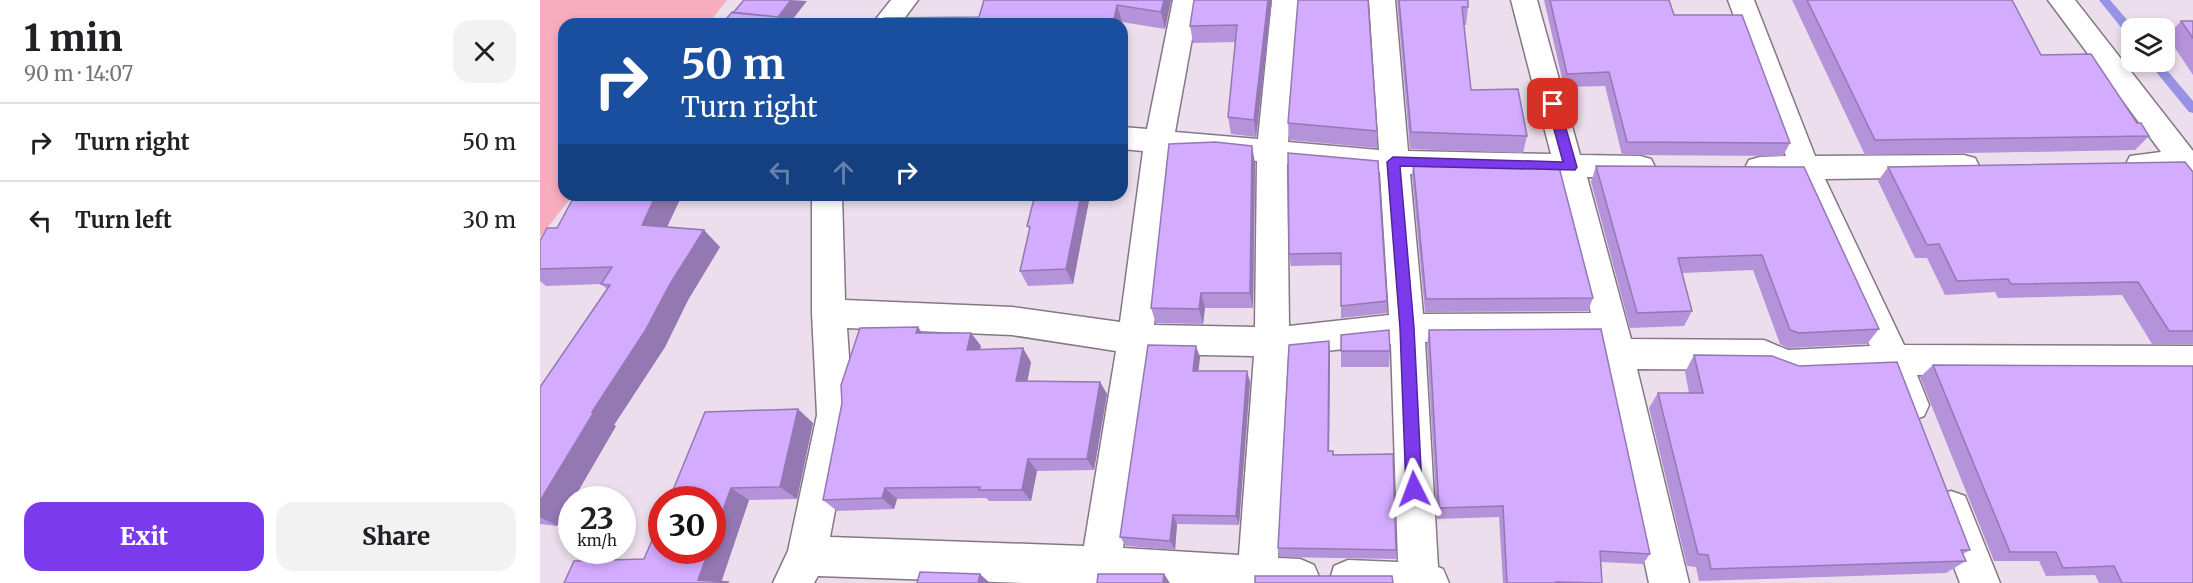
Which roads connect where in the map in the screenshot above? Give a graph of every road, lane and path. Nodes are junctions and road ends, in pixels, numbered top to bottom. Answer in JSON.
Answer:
{"nodes":[{"id":1,"x":905,"y":0,"type":"edge"},
{"id":2,"x":1186,"y":0,"type":"edge"},
{"id":3,"x":1285,"y":0,"type":"edge"},
{"id":4,"x":1382,"y":0,"type":"edge"},
{"id":5,"x":1524,"y":0,"type":"edge"},
{"id":6,"x":1741,"y":0,"type":"edge"},
{"id":7,"x":2061,"y":0,"type":"edge"},
{"id":8,"x":890,"y":18,"type":"edge"},
{"id":9,"x":1128,"y":138,"type":"edge"},
{"id":10,"x":1159,"y":140,"type":"junction"},
{"id":11,"x":1272,"y":151,"type":"junction"},
{"id":12,"x":1393,"y":162,"type":"junction"},
{"id":13,"x":2114,"y":164,"type":"edge"},
{"id":14,"x":1995,"y":166,"type":"edge"},
{"id":15,"x":1570,"y":167,"type":"junction"},
{"id":16,"x":1664,"y":167,"type":"edge"},
{"id":17,"x":1734,"y":168,"type":"edge"},
{"id":18,"x":1805,"y":168,"type":"junction"},
{"id":19,"x":2191,"y":168,"type":"edge"},
{"id":20,"x":827,"y":201,"type":"edge"},
{"id":21,"x":829,"y":313,"type":"junction"},
{"id":22,"x":1407,"y":328,"type":"junction"},
{"id":23,"x":1135,"y":339,"type":"junction"},
{"id":24,"x":1614,"y":340,"type":"junction"},
{"id":25,"x":1272,"y":342,"type":"junction"},
{"id":26,"x":1894,"y":360,"type":"junction"},
{"id":27,"x":2193,"y":361,"type":"edge"},
{"id":28,"x":1924,"y":438,"type":"edge"},
{"id":29,"x":1941,"y":483,"type":"edge"},
{"id":30,"x":800,"y":570,"type":"edge"},
{"id":31,"x":1100,"y":575,"type":"edge"},
{"id":32,"x":1257,"y":581,"type":"edge"},
{"id":33,"x":1422,"y":582,"type":"edge"},
{"id":34,"x":1669,"y":583,"type":"edge"},
{"id":35,"x":1980,"y":583,"type":"edge"}],
"edges":[{"from":1,"to":8,"type":"street"},
{"from":2,"to":10,"type":"street"},
{"from":3,"to":11,"type":"street"},
{"from":4,"to":12,"type":"street"},
{"from":5,"to":15,"type":"street"},
{"from":6,"to":18,"type":"street"},
{"from":7,"to":19,"type":"street"},
{"from":9,"to":10,"type":"street"},
{"from":10,"to":11,"type":"street"},
{"from":10,"to":23,"type":"street"},
{"from":11,"to":12,"type":"street"},
{"from":11,"to":25,"type":"street"},
{"from":12,"to":15,"type":"street"},
{"from":12,"to":22,"type":"street"},
{"from":13,"to":19,"type":"street"},
{"from":14,"to":18,"type":"street"},
{"from":15,"to":16,"type":"street"},
{"from":15,"to":24,"type":"street"},
{"from":17,"to":18,"type":"street"},
{"from":18,"to":26,"type":"street"},
{"from":20,"to":21,"type":"street"},
{"from":21,"to":23,"type":"street"},
{"from":21,"to":30,"type":"street"},
{"from":22,"to":24,"type":"street"},
{"from":22,"to":25,"type":"street"},
{"from":22,"to":33,"type":"street"},
{"from":23,"to":25,"type":"street"},
{"from":23,"to":31,"type":"street"},
{"from":24,"to":26,"type":"street"},
{"from":24,"to":34,"type":"street"},
{"from":25,"to":32,"type":"street"},
{"from":26,"to":27,"type":"street"},
{"from":26,"to":28,"type":"street"},
{"from":29,"to":35,"type":"street"},
{"from":30,"to":31,"type":"street"},
{"from":31,"to":32,"type":"street"},
{"from":32,"to":33,"type":"street"}]}
